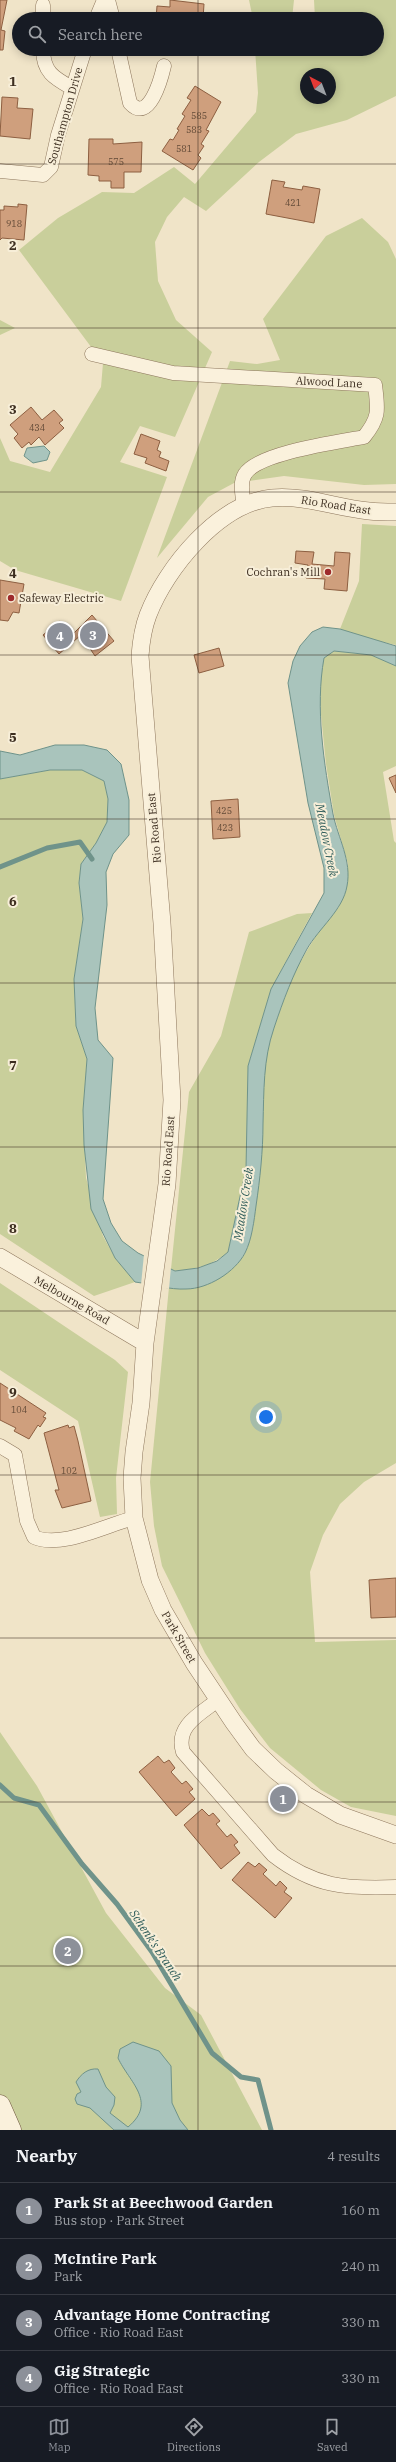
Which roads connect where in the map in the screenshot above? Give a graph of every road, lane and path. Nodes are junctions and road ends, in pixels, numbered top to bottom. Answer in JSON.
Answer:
{"nodes":[{"id":1,"x":104,"y":0,"type":"edge"},
{"id":2,"x":108,"y":0,"type":"edge"},
{"id":3,"x":43,"y":5,"type":"dead end"},
{"id":4,"x":43,"y":12,"type":"edge"},
{"id":5,"x":99,"y":12,"type":"edge"},
{"id":6,"x":111,"y":12,"type":"edge"},
{"id":7,"x":44,"y":56,"type":"edge"},
{"id":8,"x":83,"y":56,"type":"edge"},
{"id":9,"x":120,"y":56,"type":"edge"},
{"id":10,"x":164,"y":66,"type":"dead end"},
{"id":11,"x":72,"y":88,"type":"junction"},
{"id":12,"x":7,"y":171,"type":"edge"},
{"id":13,"x":92,"y":354,"type":"dead end"},
{"id":14,"x":244,"y":507,"type":"junction"},
{"id":15,"x":396,"y":512,"type":"edge"},
{"id":16,"x":0,"y":1257,"type":"edge"},
{"id":17,"x":145,"y":1343,"type":"junction"},
{"id":18,"x":0,"y":1446,"type":"edge"},
{"id":19,"x":134,"y":1518,"type":"junction"},
{"id":20,"x":218,"y":1700,"type":"junction"},
{"id":21,"x":396,"y":1835,"type":"edge"},
{"id":22,"x":396,"y":1887,"type":"edge"},
{"id":23,"x":0,"y":2105,"type":"edge"},
{"id":24,"x":11,"y":2130,"type":"edge"}],
"edges":[{"from":1,"to":5,"type":"street"},
{"from":2,"to":6,"type":"street"},
{"from":3,"to":4,"type":"street"},
{"from":7,"to":11,"type":"street"},
{"from":8,"to":11,"type":"street","name":"Southampton Drive"},
{"from":9,"to":10,"type":"street"},
{"from":11,"to":12,"type":"street","name":"Southampton Drive"},
{"from":13,"to":14,"type":"street","name":"Alwood Lane"},
{"from":14,"to":15,"type":"street","name":"Rio Road East"},
{"from":14,"to":17,"type":"street","name":"Rio Road East"},
{"from":16,"to":17,"type":"street","name":"Melbourne Road"},
{"from":17,"to":19,"type":"street","name":"Park Street"},
{"from":18,"to":19,"type":"street"},
{"from":19,"to":20,"type":"street","name":"Park Street"},
{"from":20,"to":21,"type":"street","name":"Park Street"},
{"from":20,"to":22,"type":"street"},
{"from":23,"to":24,"type":"main road"}]}
